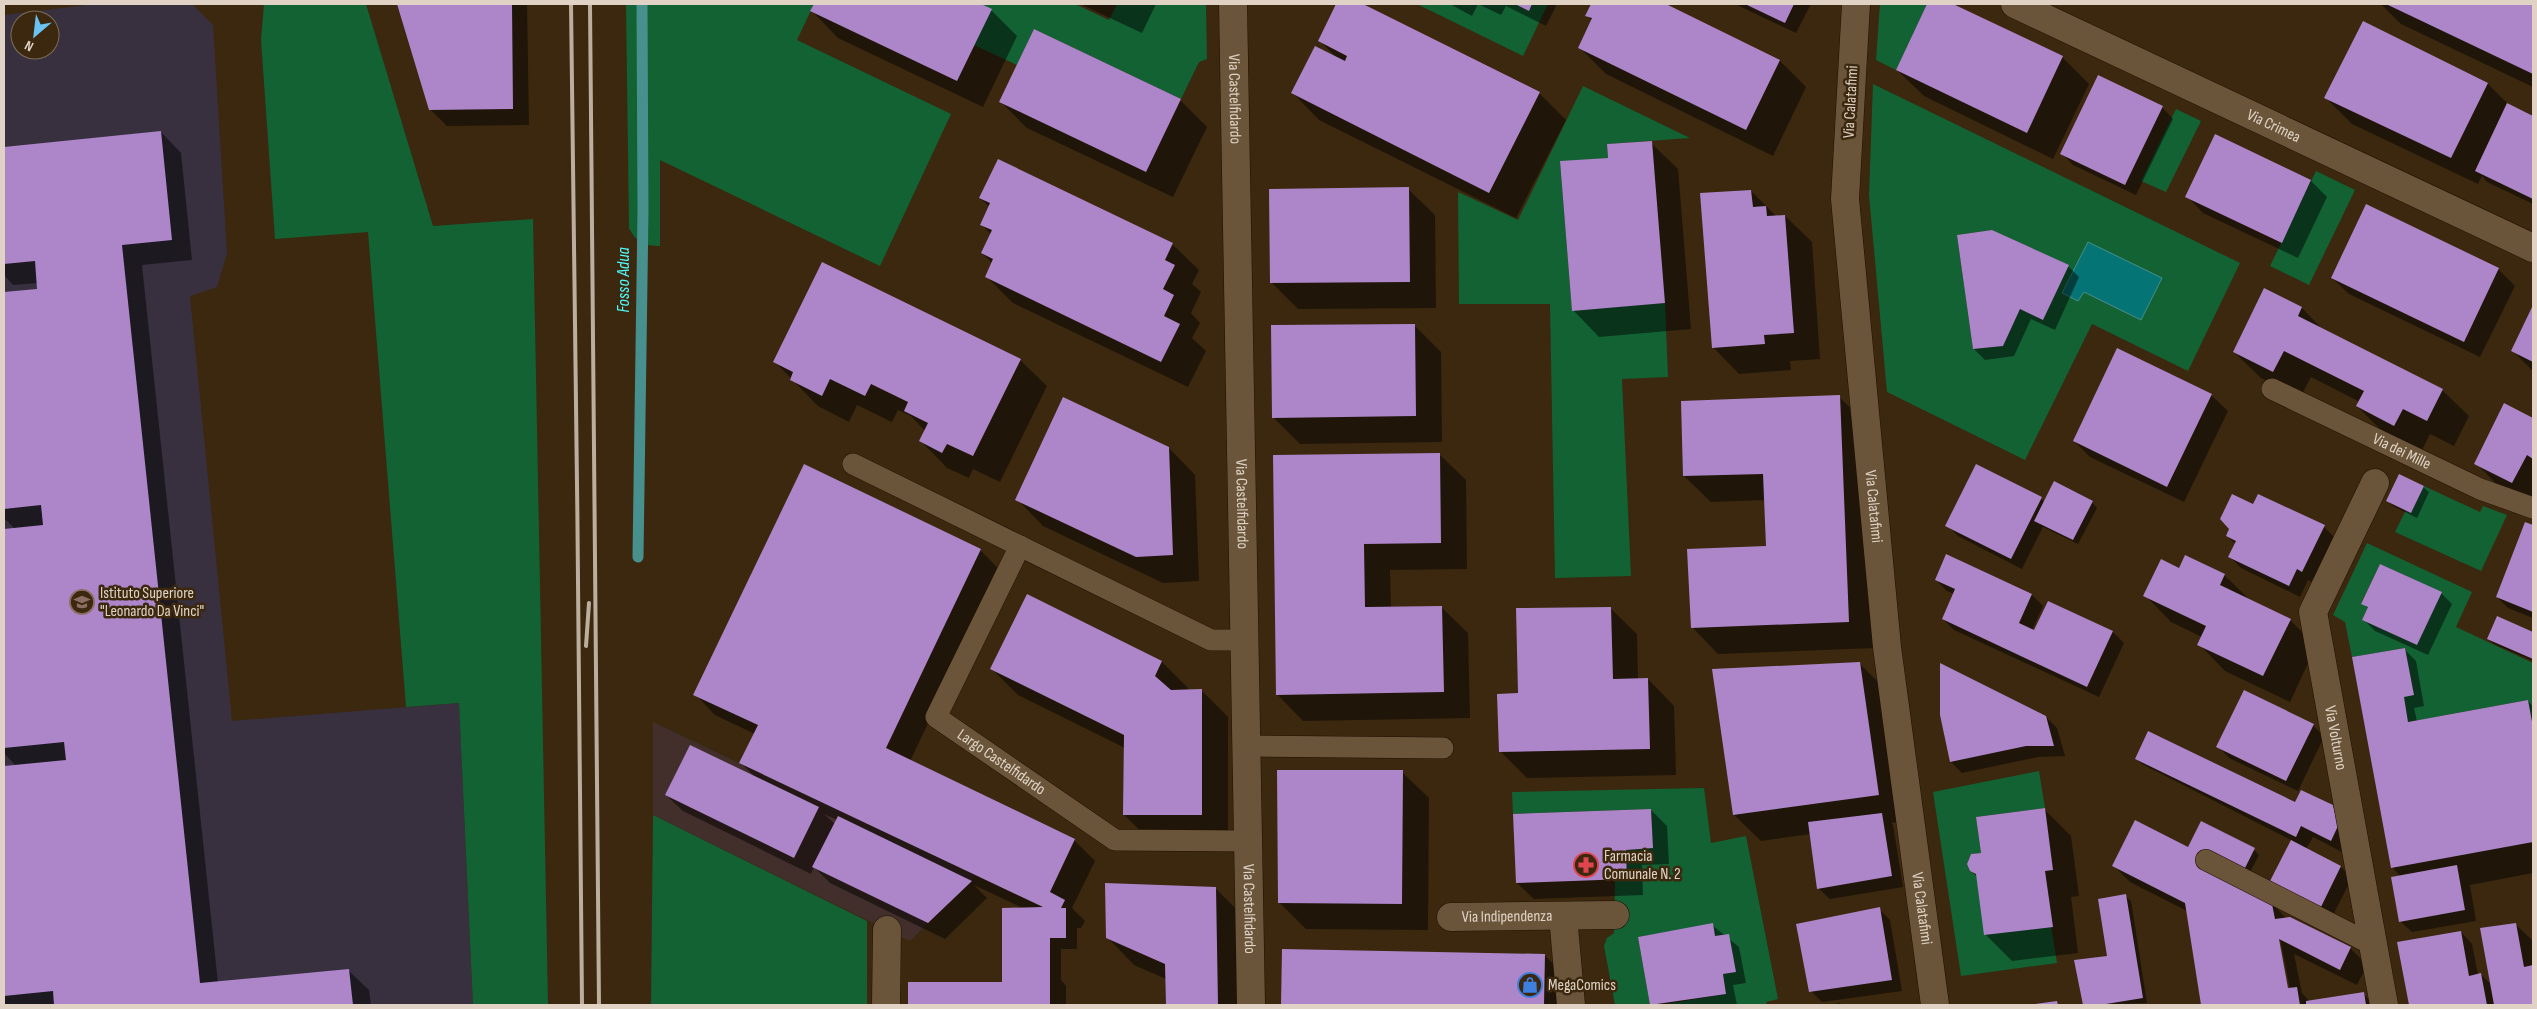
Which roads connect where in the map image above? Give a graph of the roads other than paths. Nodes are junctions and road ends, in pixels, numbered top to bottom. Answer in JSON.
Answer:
{"nodes":[{"id":1,"x":1233,"y":4,"type":"edge"},
{"id":2,"x":1856,"y":4,"type":"edge"},
{"id":3,"x":2016,"y":4,"type":"edge"},
{"id":4,"x":2533,"y":248,"type":"edge"},
{"id":5,"x":2272,"y":389,"type":"dead end"},
{"id":6,"x":853,"y":464,"type":"dead end"},
{"id":7,"x":2375,"y":483,"type":"dead end"},
{"id":8,"x":2533,"y":508,"type":"edge"},
{"id":9,"x":1020,"y":546,"type":"junction"},
{"id":10,"x":1245,"y":640,"type":"junction"},
{"id":11,"x":1246,"y":746,"type":"junction"},
{"id":12,"x":1443,"y":748,"type":"dead end"},
{"id":13,"x":1248,"y":841,"type":"junction"},
{"id":14,"x":2206,"y":860,"type":"dead end"},
{"id":15,"x":1615,"y":915,"type":"dead end"},
{"id":16,"x":1563,"y":916,"type":"junction"},
{"id":17,"x":1451,"y":917,"type":"dead end"},
{"id":18,"x":887,"y":930,"type":"dead end"},
{"id":19,"x":2373,"y":945,"type":"junction"},
{"id":20,"x":886,"y":1005,"type":"edge"},
{"id":21,"x":1251,"y":1005,"type":"edge"},
{"id":22,"x":1571,"y":1005,"type":"edge"},
{"id":23,"x":1935,"y":1005,"type":"edge"},
{"id":24,"x":2384,"y":1005,"type":"edge"}],
"edges":[{"from":1,"to":10,"type":"street","name":"Via Castelfidardo"},
{"from":2,"to":23,"type":"street","name":"Via Calatafimi"},
{"from":3,"to":4,"type":"street","name":"Via Crimea"},
{"from":5,"to":8,"type":"lane","name":"Via dei Mille"},
{"from":6,"to":9,"type":"lane"},
{"from":7,"to":19,"type":"street","name":"Via Volturno"},
{"from":9,"to":10,"type":"lane"},
{"from":9,"to":13,"type":"lane","name":"Largo Castelfidardo"},
{"from":10,"to":11,"type":"street","name":"Via Castelfidardo"},
{"from":11,"to":12,"type":"lane"},
{"from":11,"to":13,"type":"street","name":"Via Castelfidardo"},
{"from":13,"to":21,"type":"street","name":"Via Castelfidardo"},
{"from":14,"to":19,"type":"lane"},
{"from":15,"to":16,"type":"street","name":"Via Indipendenza"},
{"from":16,"to":17,"type":"street","name":"Via Indipendenza"},
{"from":16,"to":22,"type":"street","name":"Via Indipendenza"},
{"from":18,"to":20,"type":"street"},
{"from":19,"to":24,"type":"street","name":"Via Volturno"}]}
